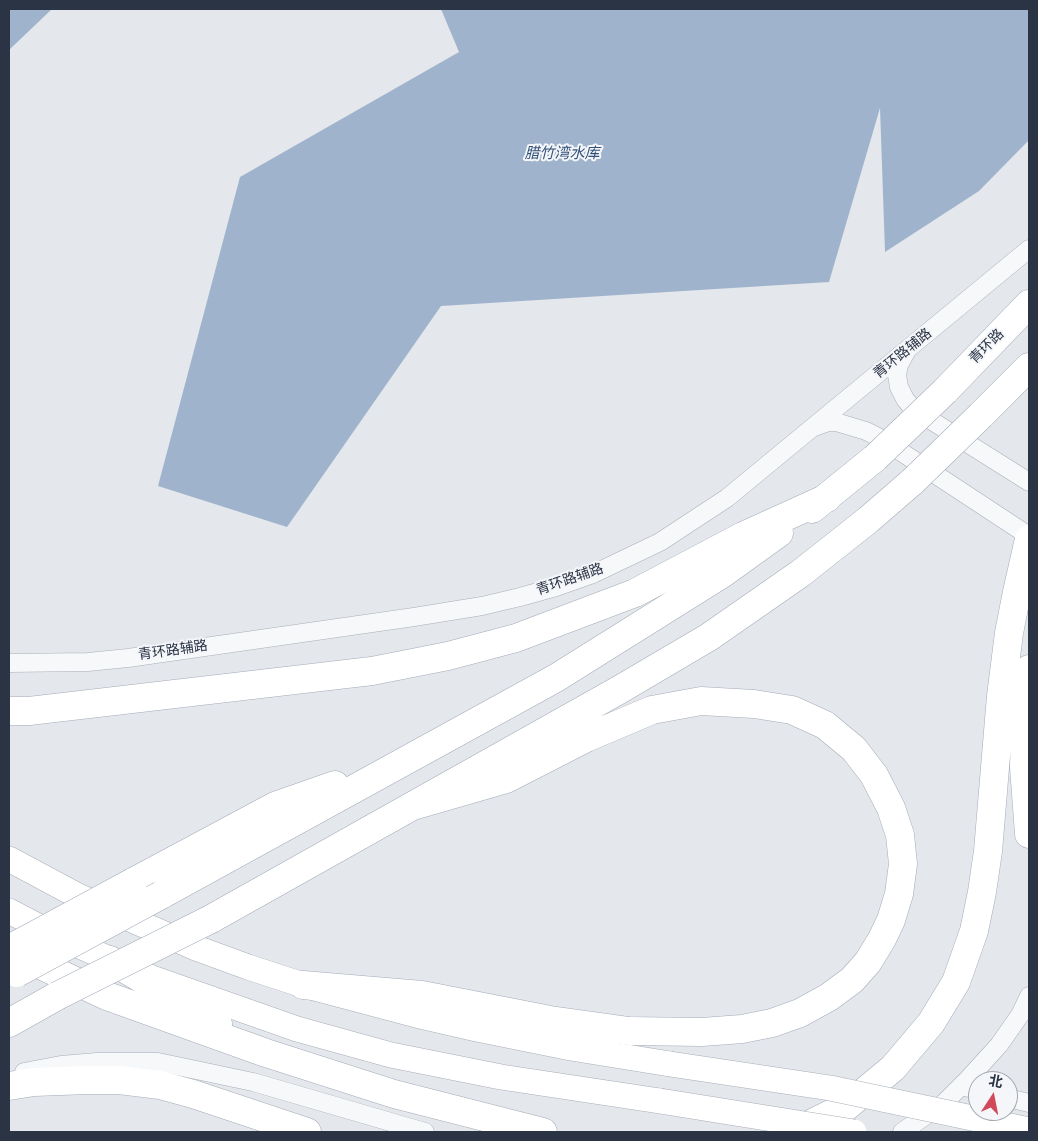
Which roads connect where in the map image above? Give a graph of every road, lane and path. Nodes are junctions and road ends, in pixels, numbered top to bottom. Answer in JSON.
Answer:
{"nodes":[{"id":1,"x":1029,"y":249,"type":"edge"},
{"id":2,"x":1029,"y":304,"type":"edge"},
{"id":3,"x":906,"y":351,"type":"junction"},
{"id":4,"x":1029,"y":366,"type":"edge"},
{"id":5,"x":814,"y":427,"type":"junction"},
{"id":6,"x":1029,"y":482,"type":"edge"},
{"id":7,"x":826,"y":498,"type":"junction"},
{"id":8,"x":1028,"y":542,"type":"edge"},
{"id":9,"x":9,"y":663,"type":"edge"},
{"id":10,"x":1029,"y":669,"type":"edge"},
{"id":11,"x":9,"y":711,"type":"edge"},
{"id":12,"x":407,"y":760,"type":"junction"},
{"id":13,"x":416,"y":805,"type":"junction"},
{"id":14,"x":1029,"y":834,"type":"edge"},
{"id":15,"x":9,"y":860,"type":"edge"},
{"id":16,"x":9,"y":911,"type":"edge"},
{"id":17,"x":110,"y":960,"type":"junction"},
{"id":18,"x":11,"y":962,"type":"edge"},
{"id":19,"x":303,"y":985,"type":"junction"},
{"id":20,"x":1029,"y":996,"type":"edge"},
{"id":21,"x":9,"y":1023,"type":"edge"},
{"id":22,"x":266,"y":1053,"type":"junction"},
{"id":23,"x":9,"y":1077,"type":"edge"},
{"id":24,"x":9,"y":1086,"type":"edge"},
{"id":25,"x":961,"y":1086,"type":"junction"},
{"id":26,"x":968,"y":1088,"type":"edge"},
{"id":27,"x":1029,"y":1130,"type":"edge"},
{"id":28,"x":307,"y":1132,"type":"edge"},
{"id":29,"x":425,"y":1132,"type":"edge"},
{"id":30,"x":543,"y":1132,"type":"edge"},
{"id":31,"x":793,"y":1132,"type":"edge"},
{"id":32,"x":854,"y":1132,"type":"edge"},
{"id":33,"x":902,"y":1132,"type":"edge"}],
"edges":[{"from":1,"to":3,"type":"street","name":"青环路辅路"},
{"from":2,"to":7,"type":"main road","name":"青环路","bridge":true},
{"from":3,"to":5,"type":"street","name":"青环路辅路"},
{"from":3,"to":6,"type":"street"},
{"from":4,"to":13,"type":"main road","bridge":true},
{"from":5,"to":8,"type":"street"},
{"from":5,"to":9,"type":"street","name":"青环路辅路"},
{"from":7,"to":11,"type":"main road"},
{"from":7,"to":12,"type":"main road"},
{"from":8,"to":31,"type":"main road"},
{"from":10,"to":14,"type":"main road"},
{"from":12,"to":18,"type":"main road","bridge":true},
{"from":12,"to":18,"type":"main road","bridge":true},
{"from":13,"to":19,"type":"main road"},
{"from":13,"to":21,"type":"main road","bridge":true},
{"from":15,"to":19,"type":"main road"},
{"from":16,"to":17,"type":"main road"},
{"from":17,"to":22,"type":"main road"},
{"from":17,"to":32,"type":"main road","bridge":true},
{"from":18,"to":22,"type":"main road"},
{"from":19,"to":27,"type":"main road","bridge":true},
{"from":20,"to":25,"type":"street"},
{"from":22,"to":30,"type":"main road"},
{"from":23,"to":29,"type":"street"},
{"from":24,"to":28,"type":"main road"},
{"from":25,"to":26,"type":"street"},
{"from":25,"to":33,"type":"street"}]}
